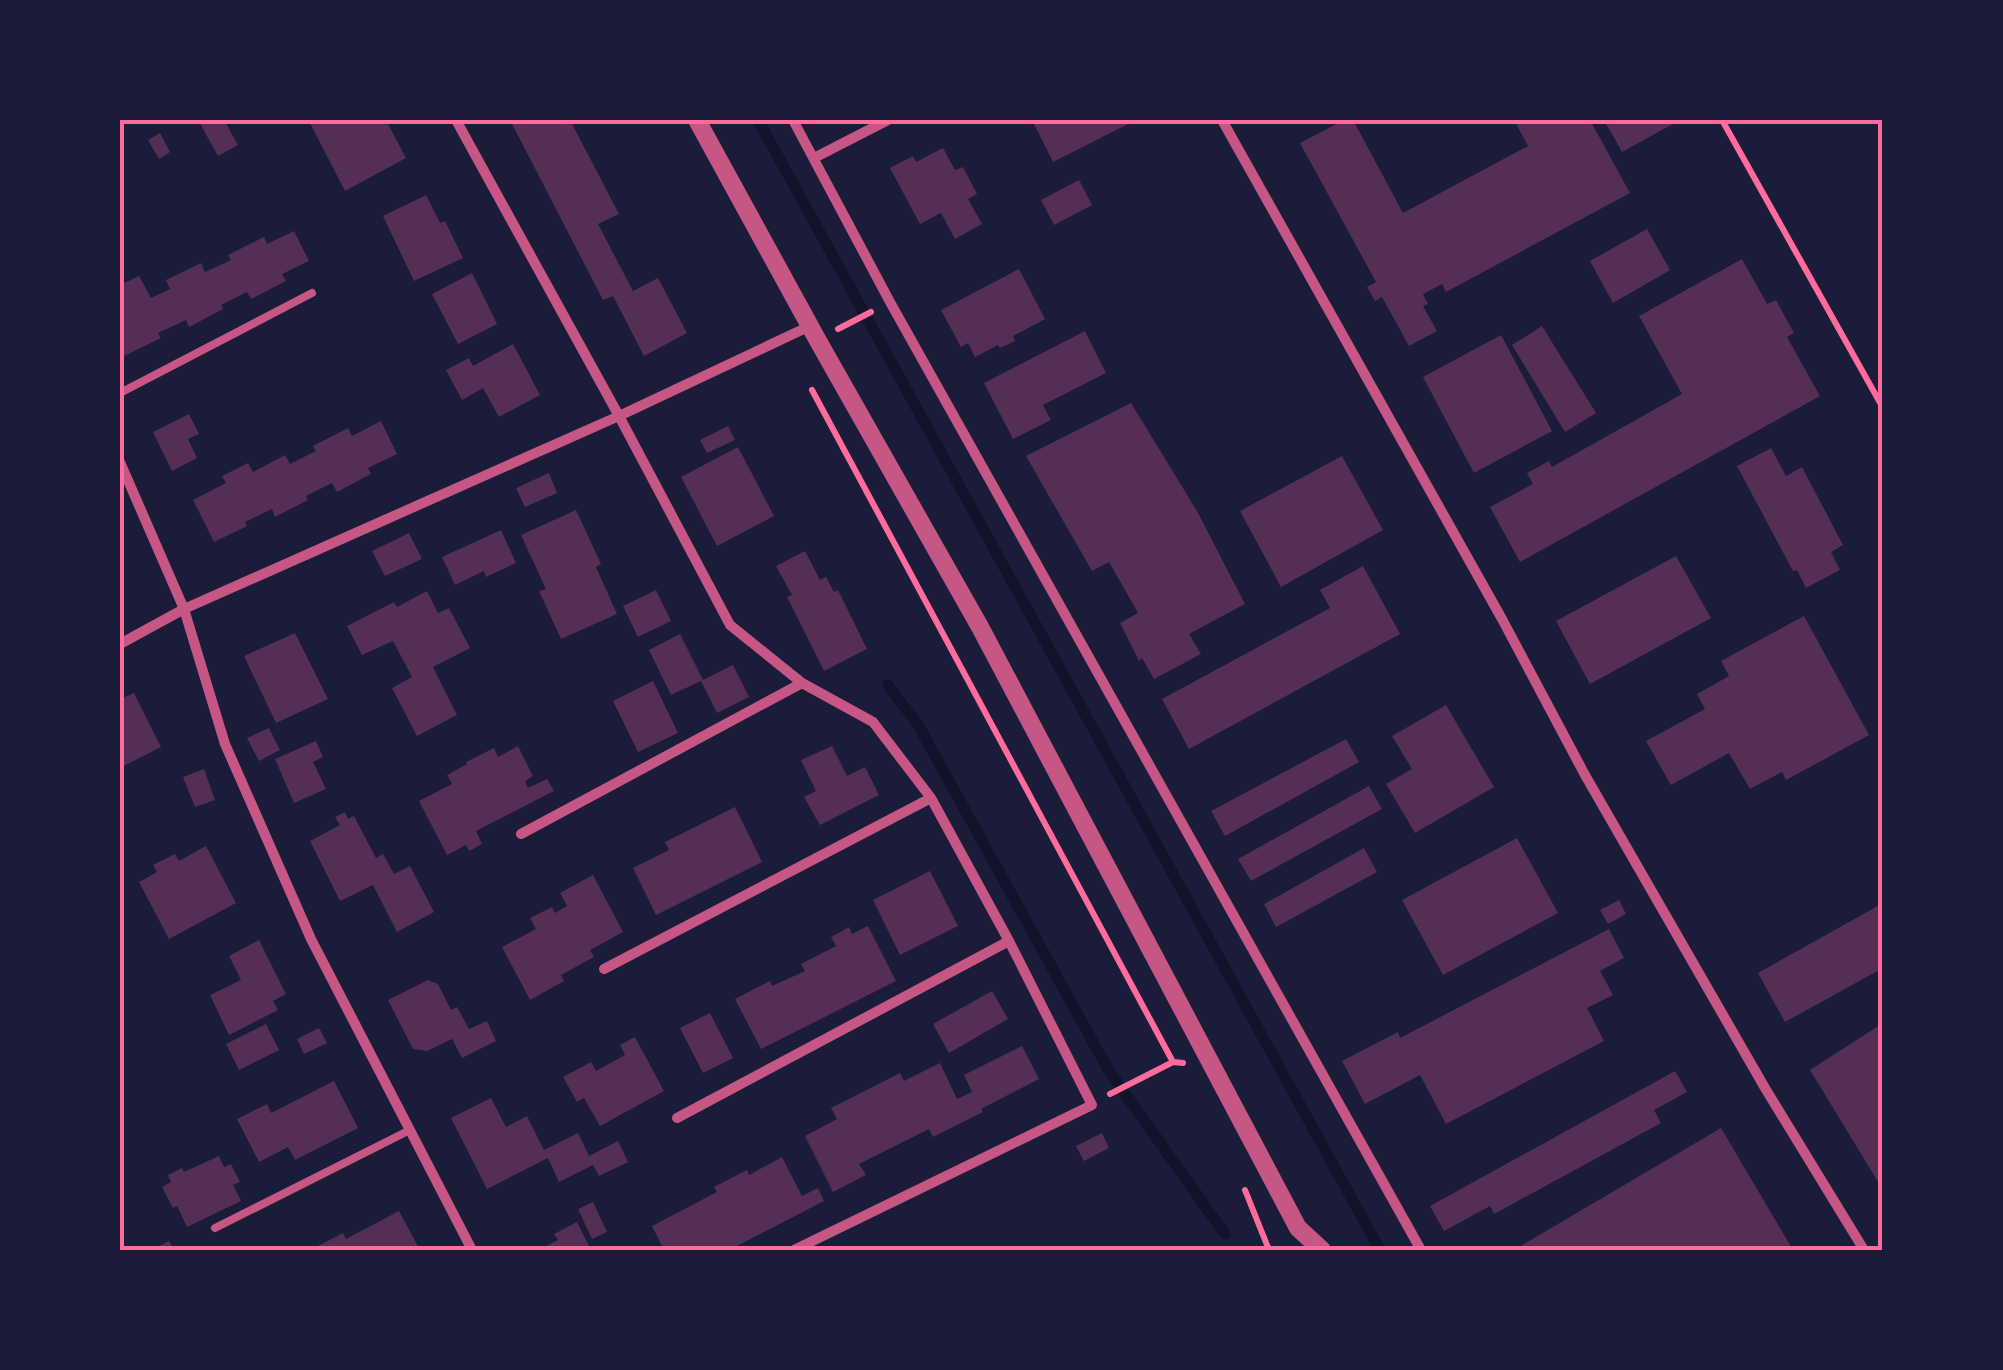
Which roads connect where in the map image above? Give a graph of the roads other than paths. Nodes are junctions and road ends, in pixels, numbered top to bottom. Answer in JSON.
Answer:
{"nodes":[{"id":1,"x":456,"y":120,"type":"edge"},
{"id":2,"x":697,"y":120,"type":"edge"},
{"id":3,"x":793,"y":120,"type":"edge"},
{"id":4,"x":888,"y":120,"type":"edge"},
{"id":5,"x":1222,"y":120,"type":"edge"},
{"id":6,"x":814,"y":158,"type":"junction"},
{"id":7,"x":312,"y":293,"type":"dead end"},
{"id":8,"x":810,"y":326,"type":"junction"},
{"id":9,"x":120,"y":393,"type":"edge"},
{"id":10,"x":619,"y":416,"type":"junction"},
{"id":11,"x":120,"y":462,"type":"edge"},
{"id":12,"x":184,"y":609,"type":"junction"},
{"id":13,"x":120,"y":644,"type":"edge"},
{"id":14,"x":802,"y":683,"type":"junction"},
{"id":15,"x":931,"y":798,"type":"junction"},
{"id":16,"x":521,"y":834,"type":"dead end"},
{"id":17,"x":1009,"y":942,"type":"junction"},
{"id":18,"x":604,"y":969,"type":"dead end"},
{"id":19,"x":677,"y":1118,"type":"dead end"},
{"id":20,"x":410,"y":1130,"type":"junction"},
{"id":21,"x":215,"y":1228,"type":"dead end"},
{"id":22,"x":1298,"y":1228,"type":"junction"},
{"id":23,"x":472,"y":1250,"type":"edge"},
{"id":24,"x":794,"y":1250,"type":"edge"},
{"id":25,"x":1297,"y":1250,"type":"edge"},
{"id":26,"x":1322,"y":1250,"type":"edge"},
{"id":27,"x":1421,"y":1250,"type":"edge"},
{"id":28,"x":1864,"y":1250,"type":"edge"}],
"edges":[{"from":1,"to":10,"type":"street"},
{"from":2,"to":8,"type":"street"},
{"from":3,"to":6,"type":"street"},
{"from":4,"to":6,"type":"street"},
{"from":5,"to":28,"type":"street"},
{"from":6,"to":27,"type":"street"},
{"from":7,"to":9,"type":"lane"},
{"from":8,"to":10,"type":"street"},
{"from":8,"to":22,"type":"street"},
{"from":10,"to":12,"type":"street"},
{"from":10,"to":14,"type":"street"},
{"from":11,"to":12,"type":"street"},
{"from":12,"to":13,"type":"street"},
{"from":12,"to":20,"type":"street"},
{"from":14,"to":15,"type":"street"},
{"from":14,"to":16,"type":"street"},
{"from":15,"to":17,"type":"street"},
{"from":15,"to":18,"type":"street"},
{"from":17,"to":19,"type":"street"},
{"from":17,"to":24,"type":"street"},
{"from":20,"to":21,"type":"lane"},
{"from":20,"to":23,"type":"street"},
{"from":22,"to":25,"type":"street"},
{"from":22,"to":26,"type":"street"}]}
